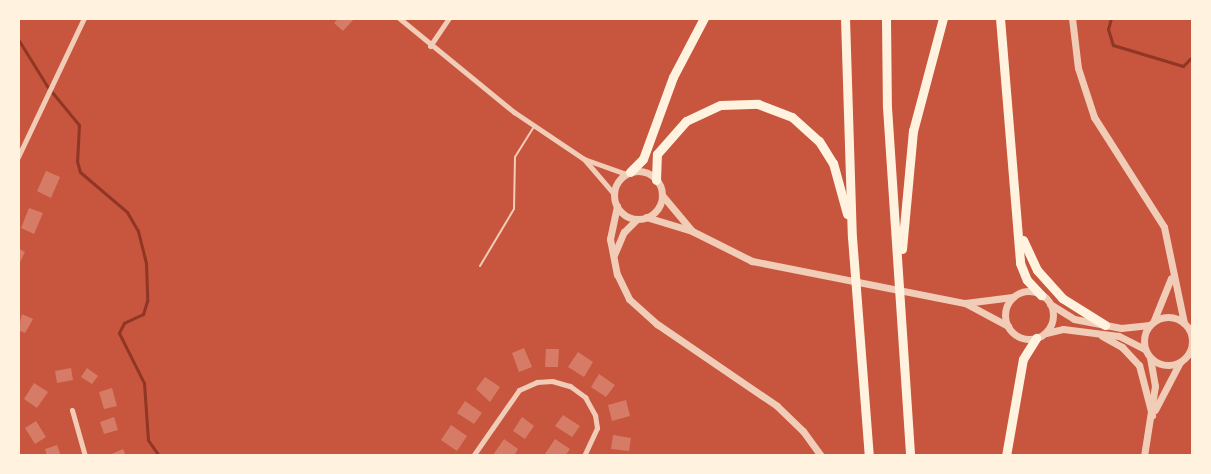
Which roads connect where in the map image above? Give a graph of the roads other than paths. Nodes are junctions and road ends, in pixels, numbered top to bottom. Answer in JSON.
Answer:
{"nodes":[{"id":1,"x":84,"y":18,"type":"edge"},
{"id":2,"x":399,"y":18,"type":"edge"},
{"id":3,"x":449,"y":18,"type":"edge"},
{"id":4,"x":704,"y":18,"type":"edge"},
{"id":5,"x":845,"y":18,"type":"edge"},
{"id":6,"x":886,"y":18,"type":"edge"},
{"id":7,"x":943,"y":18,"type":"edge"},
{"id":8,"x":1000,"y":18,"type":"edge"},
{"id":9,"x":1072,"y":18,"type":"edge"},
{"id":10,"x":430,"y":46,"type":"junction"},
{"id":11,"x":534,"y":126,"type":"junction"},
{"id":12,"x":18,"y":157,"type":"edge"},
{"id":13,"x":584,"y":159,"type":"junction"},
{"id":14,"x":628,"y":173,"type":"junction"},
{"id":15,"x":656,"y":180,"type":"junction"},
{"id":16,"x":614,"y":194,"type":"junction"},
{"id":17,"x":662,"y":195,"type":"junction"},
{"id":18,"x":617,"y":206,"type":"junction"},
{"id":19,"x":646,"y":217,"type":"junction"},
{"id":20,"x":637,"y":219,"type":"junction"},
{"id":21,"x":692,"y":231,"type":"junction"},
{"id":22,"x":1021,"y":235,"type":"junction"},
{"id":23,"x":852,"y":237,"type":"junction"},
{"id":24,"x":614,"y":255,"type":"junction"},
{"id":25,"x":480,"y":266,"type":"dead end"},
{"id":26,"x":1172,"y":277,"type":"junction"},
{"id":27,"x":900,"y":284,"type":"junction"},
{"id":28,"x":1041,"y":295,"type":"junction"},
{"id":29,"x":1014,"y":296,"type":"junction"},
{"id":30,"x":965,"y":303,"type":"junction"},
{"id":31,"x":1050,"y":304,"type":"junction"},
{"id":32,"x":1152,"y":324,"type":"junction"},
{"id":33,"x":1105,"y":325,"type":"junction"},
{"id":34,"x":1008,"y":326,"type":"junction"},
{"id":35,"x":1188,"y":326,"type":"edge"},
{"id":36,"x":1100,"y":334,"type":"junction"},
{"id":37,"x":1040,"y":336,"type":"junction"},
{"id":38,"x":1148,"y":352,"type":"junction"},
{"id":39,"x":1186,"y":357,"type":"edge"},
{"id":40,"x":72,"y":410,"type":"dead end"},
{"id":41,"x":1152,"y":415,"type":"junction"},
{"id":42,"x":85,"y":456,"type":"edge"},
{"id":43,"x":473,"y":456,"type":"edge"},
{"id":44,"x":584,"y":456,"type":"edge"},
{"id":45,"x":820,"y":456,"type":"edge"},
{"id":46,"x":868,"y":456,"type":"edge"},
{"id":47,"x":910,"y":456,"type":"edge"},
{"id":48,"x":1006,"y":456,"type":"edge"},
{"id":49,"x":1144,"y":456,"type":"edge"}],
"edges":[{"from":1,"to":12,"type":"street"},
{"from":2,"to":10,"type":"street"},
{"from":3,"to":10,"type":"street"},
{"from":4,"to":14,"type":"highway"},
{"from":5,"to":23,"type":"highway"},
{"from":6,"to":27,"type":"highway"},
{"from":7,"to":27,"type":"highway"},
{"from":8,"to":22,"type":"highway"},
{"from":9,"to":26,"type":"street"},
{"from":10,"to":11,"type":"street"},
{"from":11,"to":13,"type":"street"},
{"from":11,"to":25,"type":"lane"},
{"from":13,"to":14,"type":"street"},
{"from":13,"to":16,"type":"street"},
{"from":14,"to":15,"type":"street"},
{"from":14,"to":16,"type":"street"},
{"from":15,"to":17,"type":"street"},
{"from":15,"to":23,"type":"highway"},
{"from":16,"to":18,"type":"street"},
{"from":17,"to":19,"type":"street"},
{"from":17,"to":21,"type":"street"},
{"from":18,"to":20,"type":"street"},
{"from":18,"to":24,"type":"street"},
{"from":19,"to":20,"type":"street"},
{"from":19,"to":21,"type":"street"},
{"from":20,"to":24,"type":"street"},
{"from":21,"to":30,"type":"street"},
{"from":22,"to":28,"type":"highway"},
{"from":22,"to":33,"type":"highway"},
{"from":23,"to":46,"type":"highway"},
{"from":24,"to":45,"type":"street"},
{"from":26,"to":32,"type":"street"},
{"from":26,"to":35,"type":"street"},
{"from":27,"to":47,"type":"highway"},
{"from":28,"to":29,"type":"street"},
{"from":28,"to":31,"type":"street"},
{"from":29,"to":30,"type":"street"},
{"from":29,"to":34,"type":"street"},
{"from":30,"to":34,"type":"street"},
{"from":31,"to":33,"type":"street"},
{"from":31,"to":37,"type":"street"},
{"from":32,"to":33,"type":"street"},
{"from":32,"to":35,"type":"street"},
{"from":32,"to":38,"type":"street"},
{"from":34,"to":37,"type":"street"},
{"from":35,"to":39,"type":"street"},
{"from":36,"to":37,"type":"street"},
{"from":36,"to":38,"type":"street"},
{"from":36,"to":41,"type":"street"},
{"from":37,"to":48,"type":"highway"},
{"from":38,"to":39,"type":"street"},
{"from":38,"to":41,"type":"street"},
{"from":39,"to":41,"type":"street"},
{"from":40,"to":42,"type":"street"},
{"from":41,"to":49,"type":"street"},
{"from":43,"to":44,"type":"street"}]}
